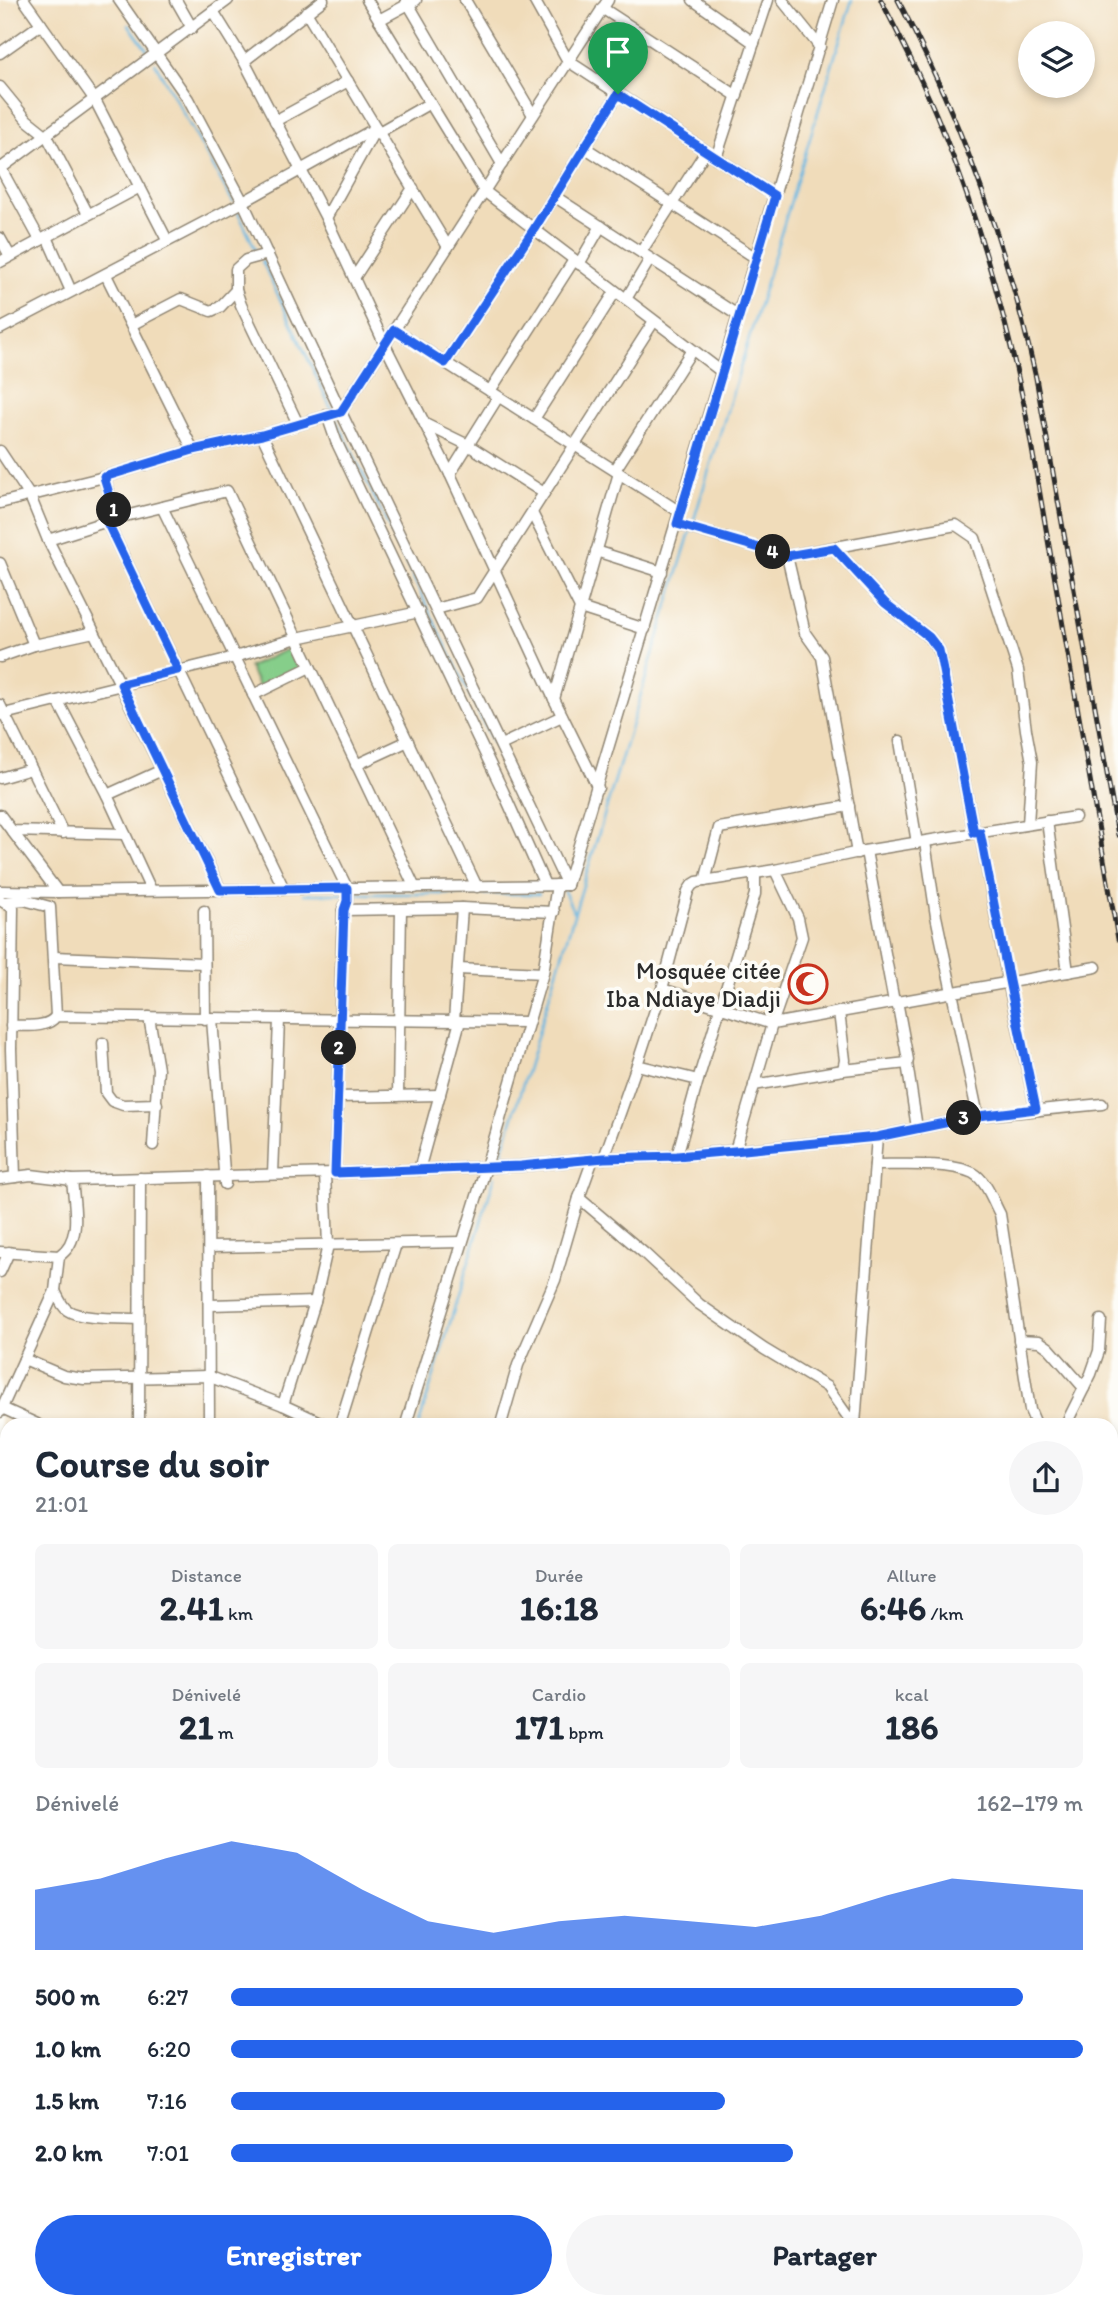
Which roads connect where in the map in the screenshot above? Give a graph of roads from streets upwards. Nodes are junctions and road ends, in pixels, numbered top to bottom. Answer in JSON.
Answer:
{"nodes":[{"id":1,"x":24,"y":0,"type":"edge"},
{"id":2,"x":119,"y":0,"type":"edge"},
{"id":3,"x":176,"y":0,"type":"edge"},
{"id":4,"x":228,"y":0,"type":"edge"},
{"id":5,"x":323,"y":0,"type":"edge"},
{"id":6,"x":367,"y":0,"type":"edge"},
{"id":7,"x":465,"y":0,"type":"edge"},
{"id":8,"x":534,"y":0,"type":"edge"},
{"id":9,"x":693,"y":0,"type":"edge"},
{"id":10,"x":768,"y":0,"type":"edge"},
{"id":11,"x":782,"y":0,"type":"edge"},
{"id":12,"x":833,"y":0,"type":"edge"},
{"id":13,"x":410,"y":1,"type":"edge"},
{"id":14,"x":605,"y":4,"type":"edge"},
{"id":15,"x":213,"y":11,"type":"junction"},
{"id":16,"x":306,"y":12,"type":"junction"},
{"id":17,"x":379,"y":20,"type":"junction"},
{"id":18,"x":41,"y":24,"type":"junction"},
{"id":19,"x":192,"y":28,"type":"junction"},
{"id":20,"x":754,"y":43,"type":"junction"},
{"id":21,"x":820,"y":47,"type":"junction"},
{"id":22,"x":0,"y":53,"type":"edge"},
{"id":23,"x":158,"y":53,"type":"junction"},
{"id":24,"x":244,"y":61,"type":"junction"},
{"id":25,"x":568,"y":61,"type":"junction"},
{"id":26,"x":348,"y":81,"type":"junction"},
{"id":27,"x":0,"y":87,"type":"edge"},
{"id":28,"x":618,"y":94,"type":"junction"},
{"id":29,"x":737,"y":96,"type":"junction"},
{"id":30,"x":94,"y":100,"type":"junction"},
{"id":31,"x":430,"y":103,"type":"junction"},
{"id":32,"x":533,"y":115,"type":"junction"},
{"id":33,"x":275,"y":121,"type":"junction"},
{"id":34,"x":377,"y":130,"type":"junction"},
{"id":35,"x":47,"y":136,"type":"junction"},
{"id":36,"x":584,"y":147,"type":"junction"},
{"id":37,"x":711,"y":154,"type":"junction"},
{"id":38,"x":502,"y":164,"type":"junction"},
{"id":39,"x":0,"y":168,"type":"edge"},
{"id":40,"x":300,"y":169,"type":"junction"},
{"id":41,"x":140,"y":187,"type":"junction"},
{"id":42,"x":413,"y":188,"type":"junction"},
{"id":43,"x":484,"y":191,"type":"junction"},
{"id":44,"x":554,"y":195,"type":"junction"},
{"id":45,"x":775,"y":196,"type":"junction"},
{"id":46,"x":243,"y":202,"type":"junction"},
{"id":47,"x":672,"y":204,"type":"junction"},
{"id":48,"x":88,"y":214,"type":"junction"},
{"id":49,"x":326,"y":218,"type":"junction"},
{"id":50,"x":601,"y":226,"type":"junction"},
{"id":51,"x":534,"y":229,"type":"junction"},
{"id":52,"x":0,"y":238,"type":"edge"},
{"id":53,"x":44,"y":239,"type":"junction"},
{"id":54,"x":167,"y":240,"type":"junction"},
{"id":55,"x":448,"y":247,"type":"junction"},
{"id":56,"x":268,"y":254,"type":"junction"},
{"id":57,"x":645,"y":255,"type":"junction"},
{"id":58,"x":756,"y":258,"type":"junction"},
{"id":59,"x":5,"y":259,"type":"edge"},
{"id":60,"x":576,"y":262,"type":"junction"},
{"id":61,"x":106,"y":275,"type":"junction"},
{"id":62,"x":354,"y":278,"type":"junction"},
{"id":63,"x":236,"y":290,"type":"junction"},
{"id":64,"x":71,"y":291,"type":"junction"},
{"id":65,"x":615,"y":292,"type":"junction"},
{"id":66,"x":626,"y":299,"type":"junction"},
{"id":67,"x":739,"y":316,"type":"junction"},
{"id":68,"x":654,"y":321,"type":"junction"},
{"id":69,"x":131,"y":325,"type":"junction"},
{"id":70,"x":0,"y":329,"type":"edge"},
{"id":71,"x":394,"y":330,"type":"junction"},
{"id":72,"x":384,"y":345,"type":"junction"},
{"id":73,"x":692,"y":350,"type":"junction"},
{"id":74,"x":445,"y":363,"type":"junction"},
{"id":75,"x":722,"y":372,"type":"junction"},
{"id":76,"x":494,"y":394,"type":"junction"},
{"id":77,"x":341,"y":412,"type":"junction"},
{"id":78,"x":327,"y":415,"type":"junction"},
{"id":79,"x":534,"y":419,"type":"junction"},
{"id":80,"x":298,"y":424,"type":"junction"},
{"id":81,"x":425,"y":424,"type":"junction"},
{"id":82,"x":262,"y":435,"type":"junction"},
{"id":83,"x":468,"y":445,"type":"junction"},
{"id":84,"x":575,"y":445,"type":"junction"},
{"id":85,"x":193,"y":450,"type":"junction"},
{"id":86,"x":0,"y":451,"type":"edge"},
{"id":87,"x":617,"y":471,"type":"junction"},
{"id":88,"x":450,"y":474,"type":"junction"},
{"id":89,"x":104,"y":477,"type":"junction"},
{"id":90,"x":544,"y":494,"type":"junction"},
{"id":91,"x":30,"y":496,"type":"junction"},
{"id":92,"x":0,"y":503,"type":"edge"},
{"id":93,"x":162,"y":507,"type":"junction"},
{"id":94,"x":680,"y":512,"type":"junction"},
{"id":95,"x":532,"y":513,"type":"junction"},
{"id":96,"x":112,"y":520,"type":"junction"},
{"id":97,"x":679,"y":525,"type":"junction"},
{"id":98,"x":48,"y":540,"type":"junction"},
{"id":99,"x":834,"y":548,"type":"junction"},
{"id":100,"x":596,"y":551,"type":"junction"},
{"id":101,"x":787,"y":556,"type":"junction"},
{"id":102,"x":0,"y":564,"type":"edge"},
{"id":103,"x":495,"y":569,"type":"junction"},
{"id":104,"x":662,"y":572,"type":"junction"},
{"id":105,"x":580,"y":608,"type":"junction"},
{"id":106,"x":436,"y":609,"type":"junction"},
{"id":107,"x":419,"y":612,"type":"junction"},
{"id":108,"x":352,"y":625,"type":"junction"},
{"id":109,"x":645,"y":629,"type":"junction"},
{"id":110,"x":94,"y":632,"type":"junction"},
{"id":111,"x":296,"y":638,"type":"junction"},
{"id":112,"x":34,"y":645,"type":"junction"},
{"id":113,"x":0,"y":657,"type":"edge"},
{"id":114,"x":234,"y":657,"type":"junction"},
{"id":115,"x":310,"y":667,"type":"junction"},
{"id":116,"x":178,"y":670,"type":"junction"},
{"id":117,"x":121,"y":684,"type":"junction"},
{"id":118,"x":253,"y":695,"type":"junction"},
{"id":119,"x":554,"y":699,"type":"junction"},
{"id":120,"x":58,"y":701,"type":"junction"},
{"id":121,"x":1,"y":711,"type":"edge"},
{"id":122,"x":562,"y":716,"type":"junction"},
{"id":123,"x":408,"y":741,"type":"junction"},
{"id":124,"x":900,"y":741,"type":"dead end"},
{"id":125,"x":500,"y":745,"type":"junction"},
{"id":126,"x":356,"y":765,"type":"junction"},
{"id":127,"x":31,"y":769,"type":"junction"},
{"id":128,"x":162,"y":770,"type":"junction"},
{"id":129,"x":0,"y":778,"type":"edge"},
{"id":130,"x":597,"y":788,"type":"junction"},
{"id":131,"x":107,"y":795,"type":"junction"},
{"id":132,"x":849,"y":806,"type":"junction"},
{"id":133,"x":0,"y":815,"type":"edge"},
{"id":134,"x":1075,"y":817,"type":"dead end"},
{"id":135,"x":1047,"y":821,"type":"junction"},
{"id":136,"x":1028,"y":824,"type":"junction"},
{"id":137,"x":12,"y":831,"type":"junction"},
{"id":138,"x":977,"y":832,"type":"junction"},
{"id":139,"x":63,"y":833,"type":"junction"},
{"id":140,"x":125,"y":834,"type":"junction"},
{"id":141,"x":921,"y":842,"type":"junction"},
{"id":142,"x":862,"y":852,"type":"junction"},
{"id":143,"x":775,"y":870,"type":"junction"},
{"id":144,"x":755,"y":873,"type":"junction"},
{"id":145,"x":705,"y":881,"type":"junction"},
{"id":146,"x":556,"y":885,"type":"junction"},
{"id":147,"x":477,"y":887,"type":"junction"},
{"id":148,"x":415,"y":888,"type":"junction"},
{"id":149,"x":284,"y":889,"type":"junction"},
{"id":150,"x":151,"y":890,"type":"junction"},
{"id":151,"x":220,"y":890,"type":"junction"},
{"id":152,"x":0,"y":891,"type":"edge"},
{"id":153,"x":58,"y":892,"type":"junction"},
{"id":154,"x":346,"y":898,"type":"junction"},
{"id":155,"x":3,"y":901,"type":"edge"},
{"id":156,"x":462,"y":908,"type":"junction"},
{"id":157,"x":401,"y":909,"type":"junction"},
{"id":158,"x":204,"y":911,"type":"dead end"},
{"id":159,"x":554,"y":912,"type":"junction"},
{"id":160,"x":54,"y":957,"type":"junction"},
{"id":161,"x":204,"y":962,"type":"junction"},
{"id":162,"x":1096,"y":967,"type":"dead end"},
{"id":163,"x":458,"y":969,"type":"junction"},
{"id":164,"x":1068,"y":972,"type":"junction"},
{"id":165,"x":543,"y":973,"type":"junction"},
{"id":166,"x":1009,"y":981,"type":"junction"},
{"id":167,"x":6,"y":986,"type":"edge"},
{"id":168,"x":662,"y":989,"type":"junction"},
{"id":169,"x":951,"y":992,"type":"junction"},
{"id":170,"x":895,"y":1002,"type":"junction"},
{"id":171,"x":720,"y":1007,"type":"junction"},
{"id":172,"x":839,"y":1012,"type":"junction"},
{"id":173,"x":56,"y":1016,"type":"junction"},
{"id":174,"x":149,"y":1017,"type":"junction"},
{"id":175,"x":208,"y":1019,"type":"junction"},
{"id":176,"x":279,"y":1020,"type":"junction"},
{"id":177,"x":340,"y":1020,"type":"junction"},
{"id":178,"x":399,"y":1021,"type":"junction"},
{"id":179,"x":457,"y":1021,"type":"junction"},
{"id":180,"x":528,"y":1022,"type":"junction"},
{"id":181,"x":772,"y":1024,"type":"junction"},
{"id":182,"x":11,"y":1026,"type":"junction"},
{"id":183,"x":103,"y":1043,"type":"dead end"},
{"id":184,"x":907,"y":1063,"type":"junction"},
{"id":185,"x":637,"y":1065,"type":"junction"},
{"id":186,"x":843,"y":1070,"type":"junction"},
{"id":187,"x":698,"y":1080,"type":"junction"},
{"id":188,"x":754,"y":1085,"type":"junction"},
{"id":189,"x":440,"y":1095,"type":"junction"},
{"id":190,"x":338,"y":1097,"type":"junction"},
{"id":191,"x":398,"y":1097,"type":"junction"},
{"id":192,"x":157,"y":1104,"type":"junction"},
{"id":193,"x":1102,"y":1104,"type":"dead end"},
{"id":194,"x":1036,"y":1109,"type":"junction"},
{"id":195,"x":978,"y":1116,"type":"junction"},
{"id":196,"x":917,"y":1128,"type":"junction"},
{"id":197,"x":877,"y":1137,"type":"junction"},
{"id":198,"x":153,"y":1144,"type":"dead end"},
{"id":199,"x":734,"y":1151,"type":"junction"},
{"id":200,"x":677,"y":1156,"type":"junction"},
{"id":201,"x":598,"y":1158,"type":"junction"},
{"id":202,"x":875,"y":1165,"type":"junction"},
{"id":203,"x":486,"y":1167,"type":"junction"},
{"id":204,"x":419,"y":1170,"type":"junction"},
{"id":205,"x":330,"y":1173,"type":"junction"},
{"id":206,"x":273,"y":1174,"type":"junction"},
{"id":207,"x":208,"y":1176,"type":"junction"},
{"id":208,"x":15,"y":1177,"type":"junction"},
{"id":209,"x":139,"y":1178,"type":"junction"},
{"id":210,"x":0,"y":1179,"type":"edge"},
{"id":211,"x":225,"y":1179,"type":"junction"},
{"id":212,"x":72,"y":1180,"type":"junction"},
{"id":213,"x":579,"y":1198,"type":"junction"},
{"id":214,"x":463,"y":1242,"type":"junction"},
{"id":215,"x":396,"y":1244,"type":"junction"},
{"id":216,"x":328,"y":1245,"type":"junction"},
{"id":217,"x":209,"y":1247,"type":"junction"},
{"id":218,"x":5,"y":1252,"type":"edge"},
{"id":219,"x":59,"y":1256,"type":"junction"},
{"id":220,"x":0,"y":1272,"type":"edge"},
{"id":221,"x":55,"y":1291,"type":"junction"},
{"id":222,"x":315,"y":1302,"type":"junction"},
{"id":223,"x":210,"y":1305,"type":"junction"},
{"id":224,"x":139,"y":1319,"type":"junction"},
{"id":225,"x":1101,"y":1320,"type":"dead end"},
{"id":226,"x":1019,"y":1340,"type":"junction"},
{"id":227,"x":24,"y":1359,"type":"junction"},
{"id":228,"x":208,"y":1376,"type":"junction"},
{"id":229,"x":140,"y":1377,"type":"junction"},
{"id":230,"x":1084,"y":1388,"type":"junction"},
{"id":231,"x":832,"y":1392,"type":"junction"},
{"id":232,"x":856,"y":1396,"type":"junction"},
{"id":233,"x":283,"y":1405,"type":"junction"},
{"id":234,"x":1,"y":1410,"type":"edge"},
{"id":235,"x":22,"y":1418,"type":"edge"},
{"id":236,"x":139,"y":1418,"type":"edge"},
{"id":237,"x":209,"y":1418,"type":"edge"},
{"id":238,"x":311,"y":1418,"type":"edge"},
{"id":239,"x":342,"y":1418,"type":"edge"},
{"id":240,"x":407,"y":1418,"type":"edge"},
{"id":241,"x":503,"y":1418,"type":"edge"},
{"id":242,"x":850,"y":1418,"type":"edge"},
{"id":243,"x":854,"y":1418,"type":"edge"},
{"id":244,"x":1033,"y":1418,"type":"edge"},
{"id":245,"x":1069,"y":1418,"type":"edge"}],
"edges":[{"from":1,"to":18,"type":"street"},
{"from":2,"to":23,"type":"street"},
{"from":3,"to":19,"type":"street"},
{"from":4,"to":15,"type":"street"},
{"from":5,"to":16,"type":"street"},
{"from":6,"to":17,"type":"street"},
{"from":7,"to":32,"type":"street"},
{"from":8,"to":25,"type":"street"},
{"from":9,"to":20,"type":"street"},
{"from":10,"to":20,"type":"street"},
{"from":11,"to":21,"type":"street"},
{"from":12,"to":21,"type":"street"},
{"from":13,"to":17,"type":"street"},
{"from":13,"to":38,"type":"street"},
{"from":14,"to":25,"type":"street"},
{"from":14,"to":29,"type":"street"},
{"from":15,"to":19,"type":"street"},
{"from":15,"to":24,"type":"street"},
{"from":16,"to":24,"type":"street"},
{"from":16,"to":26,"type":"street"},
{"from":17,"to":31,"type":"street"},
{"from":18,"to":22,"type":"street"},
{"from":18,"to":30,"type":"street"},
{"from":19,"to":23,"type":"street"},
{"from":20,"to":29,"type":"street"},
{"from":21,"to":45,"type":"street"},
{"from":23,"to":30,"type":"street"},
{"from":23,"to":46,"type":"street"},
{"from":24,"to":33,"type":"street"},
{"from":25,"to":28,"type":"street"},
{"from":25,"to":32,"type":"street"},
{"from":26,"to":33,"type":"street"},
{"from":26,"to":34,"type":"street"},
{"from":27,"to":35,"type":"street"},
{"from":28,"to":36,"type":"street"},
{"from":28,"to":37,"type":"street"},
{"from":29,"to":37,"type":"street"},
{"from":30,"to":35,"type":"street"},
{"from":30,"to":41,"type":"street"},
{"from":31,"to":34,"type":"street"},
{"from":31,"to":43,"type":"street"},
{"from":32,"to":38,"type":"street"},
{"from":33,"to":40,"type":"street"},
{"from":34,"to":40,"type":"street"},
{"from":34,"to":42,"type":"street"},
{"from":34,"to":49,"type":"street"},
{"from":35,"to":39,"type":"street"},
{"from":35,"to":48,"type":"street"},
{"from":36,"to":44,"type":"street"},
{"from":36,"to":47,"type":"street"},
{"from":37,"to":45,"type":"street"},
{"from":37,"to":47,"type":"street"},
{"from":38,"to":43,"type":"street"},
{"from":39,"to":53,"type":"street"},
{"from":40,"to":46,"type":"street"},
{"from":40,"to":49,"type":"street"},
{"from":41,"to":48,"type":"street"},
{"from":41,"to":54,"type":"street"},
{"from":42,"to":55,"type":"street"},
{"from":42,"to":62,"type":"street"},
{"from":43,"to":51,"type":"street"},
{"from":43,"to":55,"type":"street"},
{"from":44,"to":50,"type":"street"},
{"from":44,"to":51,"type":"street"},
{"from":45,"to":58,"type":"street"},
{"from":46,"to":54,"type":"street"},
{"from":46,"to":56,"type":"street"},
{"from":47,"to":57,"type":"street"},
{"from":47,"to":58,"type":"street"},
{"from":48,"to":53,"type":"street"},
{"from":49,"to":62,"type":"street"},
{"from":50,"to":57,"type":"street"},
{"from":50,"to":60,"type":"street"},
{"from":51,"to":60,"type":"street"},
{"from":51,"to":74,"type":"street"},
{"from":52,"to":59,"type":"street"},
{"from":53,"to":59,"type":"street"},
{"from":53,"to":64,"type":"street"},
{"from":54,"to":61,"type":"street"},
{"from":55,"to":71,"type":"street"},
{"from":56,"to":63,"type":"street"},
{"from":56,"to":77,"type":"street"},
{"from":57,"to":66,"type":"street"},
{"from":57,"to":67,"type":"street"},
{"from":58,"to":67,"type":"street"},
{"from":60,"to":65,"type":"street"},
{"from":60,"to":76,"type":"street"},
{"from":61,"to":64,"type":"street"},
{"from":61,"to":69,"type":"street"},
{"from":62,"to":72,"type":"street"},
{"from":63,"to":69,"type":"street"},
{"from":63,"to":80,"type":"street"},
{"from":64,"to":70,"type":"street"},
{"from":65,"to":66,"type":"street"},
{"from":65,"to":79,"type":"street"},
{"from":66,"to":68,"type":"street"},
{"from":67,"to":75,"type":"street"},
{"from":68,"to":73,"type":"street"},
{"from":68,"to":84,"type":"street"},
{"from":69,"to":85,"type":"street"},
{"from":71,"to":72,"type":"street"},
{"from":71,"to":74,"type":"street"},
{"from":72,"to":77,"type":"street"},
{"from":72,"to":81,"type":"street"},
{"from":73,"to":75,"type":"street"},
{"from":73,"to":87,"type":"street"},
{"from":74,"to":76,"type":"street"},
{"from":75,"to":94,"type":"street"},
{"from":76,"to":79,"type":"street"},
{"from":76,"to":83,"type":"street"},
{"from":77,"to":78,"type":"street"},
{"from":77,"to":106,"type":"street"},
{"from":78,"to":80,"type":"street"},
{"from":78,"to":107,"type":"street"},
{"from":79,"to":84,"type":"street"},
{"from":80,"to":82,"type":"street"},
{"from":81,"to":83,"type":"street"},
{"from":81,"to":88,"type":"street"},
{"from":82,"to":85,"type":"street"},
{"from":82,"to":108,"type":"street"},
{"from":83,"to":88,"type":"street"},
{"from":83,"to":90,"type":"street"},
{"from":84,"to":87,"type":"street"},
{"from":84,"to":90,"type":"street"},
{"from":85,"to":89,"type":"street"},
{"from":86,"to":91,"type":"street"},
{"from":87,"to":94,"type":"street"},
{"from":87,"to":100,"type":"street"},
{"from":88,"to":103,"type":"street"},
{"from":89,"to":91,"type":"street"},
{"from":89,"to":96,"type":"street"},
{"from":90,"to":95,"type":"street"},
{"from":91,"to":92,"type":"street"},
{"from":91,"to":98,"type":"street"},
{"from":93,"to":96,"type":"street"},
{"from":93,"to":111,"type":"street"},
{"from":93,"to":114,"type":"street"},
{"from":94,"to":97,"type":"street"},
{"from":95,"to":103,"type":"street"},
{"from":95,"to":105,"type":"street"},
{"from":96,"to":98,"type":"street"},
{"from":96,"to":116,"type":"street"},
{"from":97,"to":101,"type":"street"},
{"from":97,"to":104,"type":"street"},
{"from":98,"to":110,"type":"street"},
{"from":99,"to":101,"type":"street"},
{"from":99,"to":136,"type":"street"},
{"from":99,"to":138,"type":"street"},
{"from":100,"to":104,"type":"street"},
{"from":100,"to":105,"type":"street"},
{"from":101,"to":132,"type":"street"},
{"from":102,"to":112,"type":"street"},
{"from":103,"to":106,"type":"street"},
{"from":103,"to":119,"type":"street"},
{"from":104,"to":109,"type":"street"},
{"from":105,"to":109,"type":"street"},
{"from":105,"to":119,"type":"street"},
{"from":106,"to":125,"type":"street"},
{"from":107,"to":108,"type":"street"},
{"from":107,"to":146,"type":"street"},
{"from":108,"to":111,"type":"street"},
{"from":108,"to":123,"type":"street"},
{"from":109,"to":130,"type":"street"},
{"from":110,"to":112,"type":"street"},
{"from":110,"to":117,"type":"street"},
{"from":111,"to":114,"type":"street"},
{"from":111,"to":115,"type":"street"},
{"from":112,"to":113,"type":"street"},
{"from":114,"to":116,"type":"street"},
{"from":114,"to":118,"type":"street"},
{"from":115,"to":118,"type":"street"},
{"from":115,"to":126,"type":"street"},
{"from":116,"to":117,"type":"street"},
{"from":116,"to":149,"type":"street"},
{"from":117,"to":120,"type":"street"},
{"from":117,"to":128,"type":"street"},
{"from":118,"to":154,"type":"street"},
{"from":119,"to":122,"type":"street"},
{"from":120,"to":121,"type":"street"},
{"from":120,"to":131,"type":"street"},
{"from":121,"to":127,"type":"street"},
{"from":122,"to":125,"type":"street"},
{"from":122,"to":130,"type":"street"},
{"from":123,"to":126,"type":"street"},
{"from":123,"to":147,"type":"street"},
{"from":124,"to":141,"type":"street"},
{"from":125,"to":146,"type":"street"},
{"from":126,"to":148,"type":"street"},
{"from":127,"to":129,"type":"street"},
{"from":127,"to":139,"type":"street"},
{"from":128,"to":131,"type":"street"},
{"from":128,"to":151,"type":"street"},
{"from":130,"to":146,"type":"street"},
{"from":131,"to":140,"type":"street"},
{"from":132,"to":142,"type":"street"},
{"from":132,"to":145,"type":"street"},
{"from":133,"to":137,"type":"street"},
{"from":134,"to":135,"type":"street"},
{"from":135,"to":136,"type":"street"},
{"from":135,"to":164,"type":"street"},
{"from":136,"to":138,"type":"street"},
{"from":137,"to":139,"type":"street"},
{"from":137,"to":153,"type":"street"},
{"from":138,"to":141,"type":"street"},
{"from":138,"to":166,"type":"street"},
{"from":139,"to":140,"type":"street"},
{"from":140,"to":150,"type":"street"},
{"from":141,"to":142,"type":"street"},
{"from":141,"to":169,"type":"street"},
{"from":142,"to":143,"type":"street"},
{"from":142,"to":170,"type":"street"},
{"from":143,"to":144,"type":"street"},
{"from":143,"to":181,"type":"street"},
{"from":144,"to":145,"type":"street"},
{"from":144,"to":171,"type":"street"},
{"from":145,"to":168,"type":"street"},
{"from":146,"to":147,"type":"street"},
{"from":146,"to":159,"type":"street"},
{"from":147,"to":148,"type":"street"},
{"from":148,"to":154,"type":"street"},
{"from":149,"to":151,"type":"street"},
{"from":149,"to":154,"type":"street"},
{"from":150,"to":151,"type":"street"},
{"from":150,"to":153,"type":"street"},
{"from":152,"to":153,"type":"street"},
{"from":154,"to":157,"type":"street"},
{"from":154,"to":177,"type":"street"},
{"from":155,"to":160,"type":"street"},
{"from":155,"to":167,"type":"street"},
{"from":156,"to":157,"type":"street"},
{"from":156,"to":159,"type":"street"},
{"from":156,"to":163,"type":"street"},
{"from":157,"to":178,"type":"street"},
{"from":158,"to":161,"type":"street"},
{"from":159,"to":165,"type":"street"},
{"from":160,"to":161,"type":"street"},
{"from":160,"to":173,"type":"street"},
{"from":161,"to":175,"type":"street"},
{"from":162,"to":164,"type":"street"},
{"from":163,"to":165,"type":"street"},
{"from":163,"to":179,"type":"street"},
{"from":164,"to":166,"type":"street"},
{"from":165,"to":180,"type":"street"},
{"from":166,"to":169,"type":"street"},
{"from":166,"to":194,"type":"street"},
{"from":167,"to":182,"type":"street"},
{"from":168,"to":171,"type":"street"},
{"from":168,"to":185,"type":"street"},
{"from":169,"to":170,"type":"street"},
{"from":169,"to":195,"type":"street"},
{"from":170,"to":172,"type":"street"},
{"from":170,"to":184,"type":"street"},
{"from":171,"to":181,"type":"street"},
{"from":171,"to":187,"type":"street"},
{"from":172,"to":181,"type":"street"},
{"from":172,"to":186,"type":"street"},
{"from":173,"to":174,"type":"street"},
{"from":173,"to":182,"type":"street"},
{"from":174,"to":175,"type":"street"},
{"from":174,"to":192,"type":"street"},
{"from":175,"to":176,"type":"street"},
{"from":175,"to":211,"type":"street"},
{"from":176,"to":177,"type":"street"},
{"from":176,"to":206,"type":"street"},
{"from":177,"to":178,"type":"street"},
{"from":177,"to":190,"type":"street"},
{"from":178,"to":179,"type":"street"},
{"from":178,"to":191,"type":"street"},
{"from":179,"to":180,"type":"street"},
{"from":179,"to":189,"type":"street"},
{"from":180,"to":203,"type":"street"},
{"from":181,"to":188,"type":"street"},
{"from":182,"to":208,"type":"street"},
{"from":183,"to":192,"type":"street"},
{"from":184,"to":186,"type":"street"},
{"from":184,"to":196,"type":"street"},
{"from":185,"to":187,"type":"street"},
{"from":185,"to":201,"type":"street"},
{"from":186,"to":188,"type":"street"},
{"from":187,"to":200,"type":"street"},
{"from":188,"to":199,"type":"street"},
{"from":189,"to":191,"type":"street"},
{"from":189,"to":204,"type":"street"},
{"from":190,"to":191,"type":"street"},
{"from":190,"to":205,"type":"street"},
{"from":192,"to":198,"type":"street"},
{"from":193,"to":194,"type":"street"},
{"from":194,"to":195,"type":"street"},
{"from":195,"to":196,"type":"street"},
{"from":196,"to":197,"type":"street"},
{"from":197,"to":199,"type":"street"},
{"from":197,"to":202,"type":"street"},
{"from":199,"to":200,"type":"street"},
{"from":200,"to":201,"type":"street"},
{"from":201,"to":203,"type":"street"},
{"from":201,"to":213,"type":"street"},
{"from":202,"to":226,"type":"street"},
{"from":202,"to":232,"type":"street"},
{"from":203,"to":204,"type":"street"},
{"from":203,"to":214,"type":"street"},
{"from":204,"to":205,"type":"street"},
{"from":205,"to":206,"type":"street"},
{"from":205,"to":216,"type":"street"},
{"from":206,"to":211,"type":"street"},
{"from":207,"to":209,"type":"street"},
{"from":207,"to":211,"type":"street"},
{"from":207,"to":217,"type":"street"},
{"from":208,"to":210,"type":"street"},
{"from":208,"to":212,"type":"street"},
{"from":209,"to":212,"type":"street"},
{"from":209,"to":224,"type":"street"},
{"from":212,"to":219,"type":"street"},
{"from":213,"to":231,"type":"street"},
{"from":213,"to":241,"type":"street"},
{"from":214,"to":215,"type":"street"},
{"from":214,"to":240,"type":"street"},
{"from":215,"to":216,"type":"street"},
{"from":215,"to":239,"type":"street"},
{"from":216,"to":217,"type":"street"},
{"from":216,"to":222,"type":"street"},
{"from":217,"to":223,"type":"street"},
{"from":218,"to":219,"type":"street"},
{"from":218,"to":220,"type":"street"},
{"from":219,"to":221,"type":"street"},
{"from":221,"to":224,"type":"street"},
{"from":221,"to":227,"type":"street"},
{"from":222,"to":223,"type":"street"},
{"from":222,"to":233,"type":"street"},
{"from":223,"to":228,"type":"street"},
{"from":224,"to":229,"type":"street"},
{"from":225,"to":230,"type":"street"},
{"from":226,"to":230,"type":"street"},
{"from":226,"to":244,"type":"street"},
{"from":227,"to":229,"type":"street"},
{"from":227,"to":234,"type":"street"},
{"from":228,"to":229,"type":"street"},
{"from":228,"to":233,"type":"street"},
{"from":228,"to":237,"type":"street"},
{"from":229,"to":236,"type":"street"},
{"from":230,"to":245,"type":"street"},
{"from":231,"to":232,"type":"street"},
{"from":231,"to":242,"type":"street"},
{"from":232,"to":243,"type":"street"},
{"from":233,"to":238,"type":"street"},
{"from":234,"to":235,"type":"street"}]}
